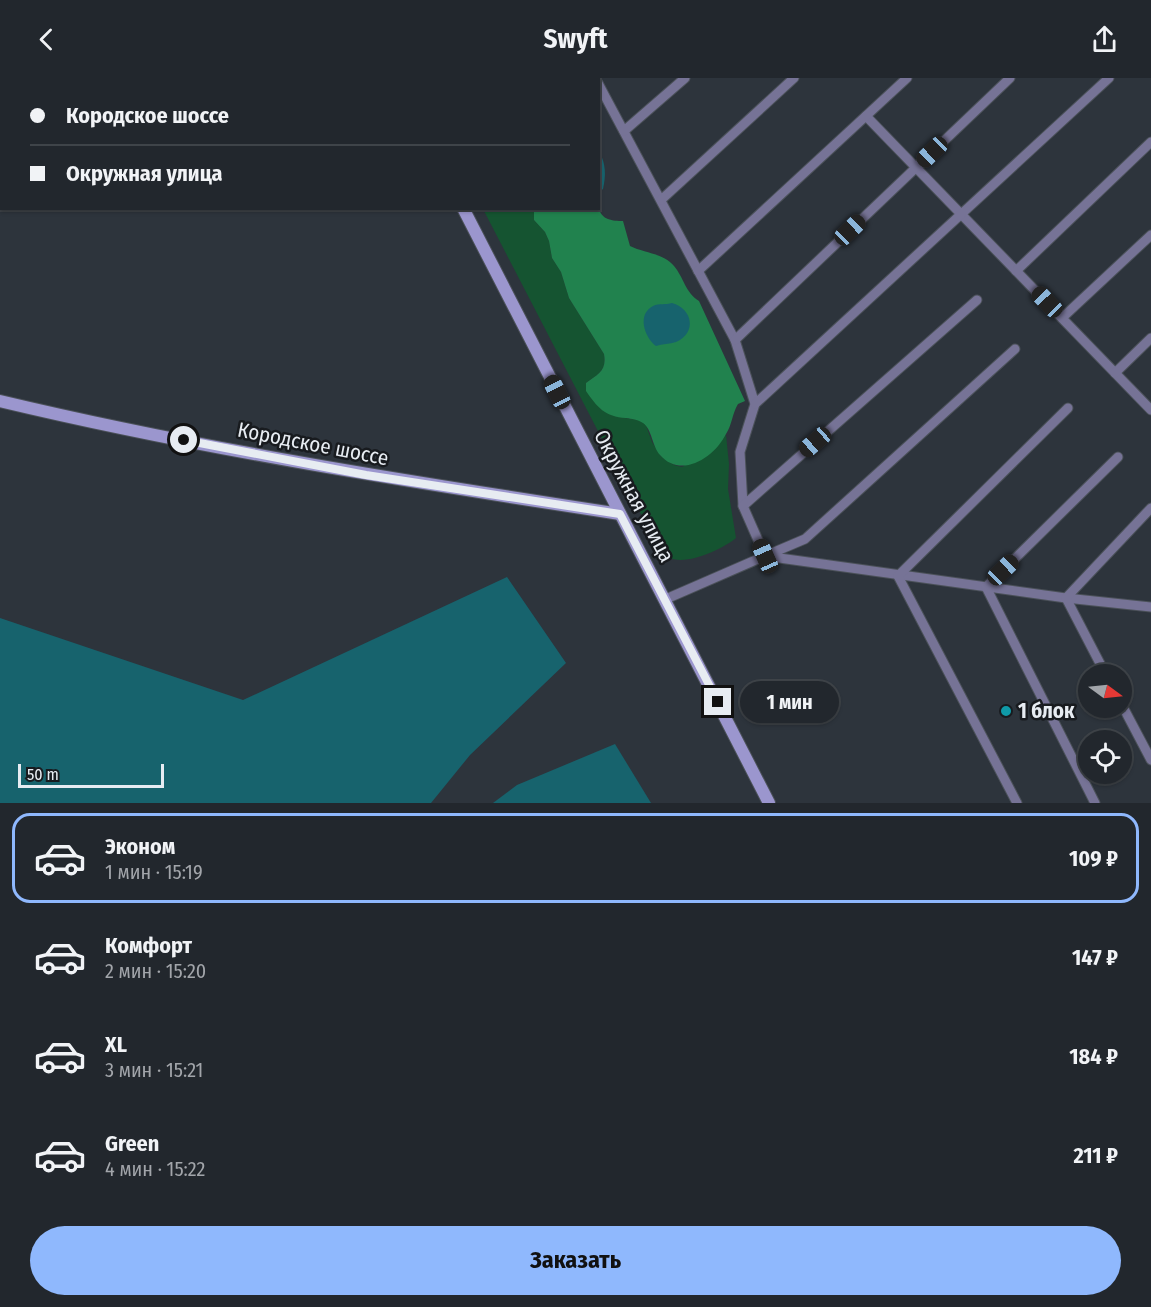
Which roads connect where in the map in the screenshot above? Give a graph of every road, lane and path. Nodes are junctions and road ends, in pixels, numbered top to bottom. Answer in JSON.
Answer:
{"nodes":[{"id":1,"x":685,"y":78,"type":"edge"},
{"id":2,"x":794,"y":78,"type":"edge"},
{"id":3,"x":907,"y":78,"type":"edge"},
{"id":4,"x":1010,"y":78,"type":"edge"},
{"id":5,"x":1109,"y":78,"type":"edge"},
{"id":6,"x":600,"y":86,"type":"edge"},
{"id":7,"x":866,"y":116,"type":"junction"},
{"id":8,"x":624,"y":131,"type":"junction"},
{"id":9,"x":1151,"y":142,"type":"edge"},
{"id":10,"x":916,"y":167,"type":"junction"},
{"id":11,"x":661,"y":200,"type":"junction"},
{"id":12,"x":464,"y":210,"type":"edge"},
{"id":13,"x":962,"y":215,"type":"junction"},
{"id":14,"x":1151,"y":235,"type":"edge"},
{"id":15,"x":698,"y":271,"type":"junction"},
{"id":16,"x":1016,"y":271,"type":"junction"},
{"id":17,"x":977,"y":300,"type":"dead end"},
{"id":18,"x":1062,"y":318,"type":"junction"},
{"id":19,"x":1151,"y":338,"type":"edge"},
{"id":20,"x":735,"y":340,"type":"junction"},
{"id":21,"x":1015,"y":349,"type":"dead end"},
{"id":22,"x":1115,"y":373,"type":"junction"},
{"id":23,"x":0,"y":401,"type":"edge"},
{"id":24,"x":755,"y":404,"type":"junction"},
{"id":25,"x":1068,"y":408,"type":"dead end"},
{"id":26,"x":1151,"y":410,"type":"edge"},
{"id":27,"x":1118,"y":457,"type":"dead end"},
{"id":28,"x":743,"y":506,"type":"junction"},
{"id":29,"x":1151,"y":508,"type":"edge"},
{"id":30,"x":620,"y":514,"type":"junction"},
{"id":31,"x":765,"y":556,"type":"junction"},
{"id":32,"x":898,"y":576,"type":"junction"},
{"id":33,"x":986,"y":587,"type":"junction"},
{"id":34,"x":1066,"y":598,"type":"junction"},
{"id":35,"x":666,"y":599,"type":"junction"},
{"id":36,"x":1151,"y":607,"type":"edge"},
{"id":37,"x":1100,"y":664,"type":"edge"},
{"id":38,"x":1129,"y":718,"type":"edge"},
{"id":39,"x":1151,"y":760,"type":"edge"},
{"id":40,"x":769,"y":803,"type":"edge"},
{"id":41,"x":1017,"y":803,"type":"edge"},
{"id":42,"x":1095,"y":803,"type":"edge"}],
"edges":[{"from":1,"to":8,"type":"lane"},
{"from":2,"to":11,"type":"lane"},
{"from":3,"to":7,"type":"lane"},
{"from":4,"to":10,"type":"lane"},
{"from":5,"to":13,"type":"lane"},
{"from":6,"to":8,"type":"lane"},
{"from":7,"to":10,"type":"lane"},
{"from":7,"to":15,"type":"lane"},
{"from":8,"to":11,"type":"lane"},
{"from":9,"to":16,"type":"lane"},
{"from":10,"to":13,"type":"lane"},
{"from":10,"to":20,"type":"lane"},
{"from":11,"to":15,"type":"lane"},
{"from":12,"to":30,"type":"main road","name":"Окружная улица"},
{"from":13,"to":16,"type":"lane"},
{"from":13,"to":24,"type":"lane"},
{"from":14,"to":18,"type":"lane"},
{"from":15,"to":20,"type":"lane"},
{"from":16,"to":18,"type":"lane"},
{"from":17,"to":28,"type":"lane"},
{"from":18,"to":22,"type":"lane"},
{"from":19,"to":22,"type":"lane"},
{"from":20,"to":24,"type":"lane"},
{"from":21,"to":31,"type":"lane"},
{"from":22,"to":26,"type":"lane"},
{"from":23,"to":30,"type":"main road","name":"Кородское шоссе"},
{"from":24,"to":28,"type":"lane"},
{"from":25,"to":32,"type":"lane"},
{"from":27,"to":33,"type":"lane"},
{"from":28,"to":31,"type":"lane"},
{"from":29,"to":34,"type":"lane"},
{"from":30,"to":35,"type":"main road","name":"Окружная улица"},
{"from":31,"to":32,"type":"lane"},
{"from":31,"to":35,"type":"lane"},
{"from":32,"to":33,"type":"lane"},
{"from":32,"to":41,"type":"lane"},
{"from":33,"to":34,"type":"lane"},
{"from":33,"to":42,"type":"lane"},
{"from":34,"to":36,"type":"lane"},
{"from":34,"to":37,"type":"lane"},
{"from":35,"to":40,"type":"main road","name":"Окружная улица"},
{"from":38,"to":39,"type":"lane"}]}
